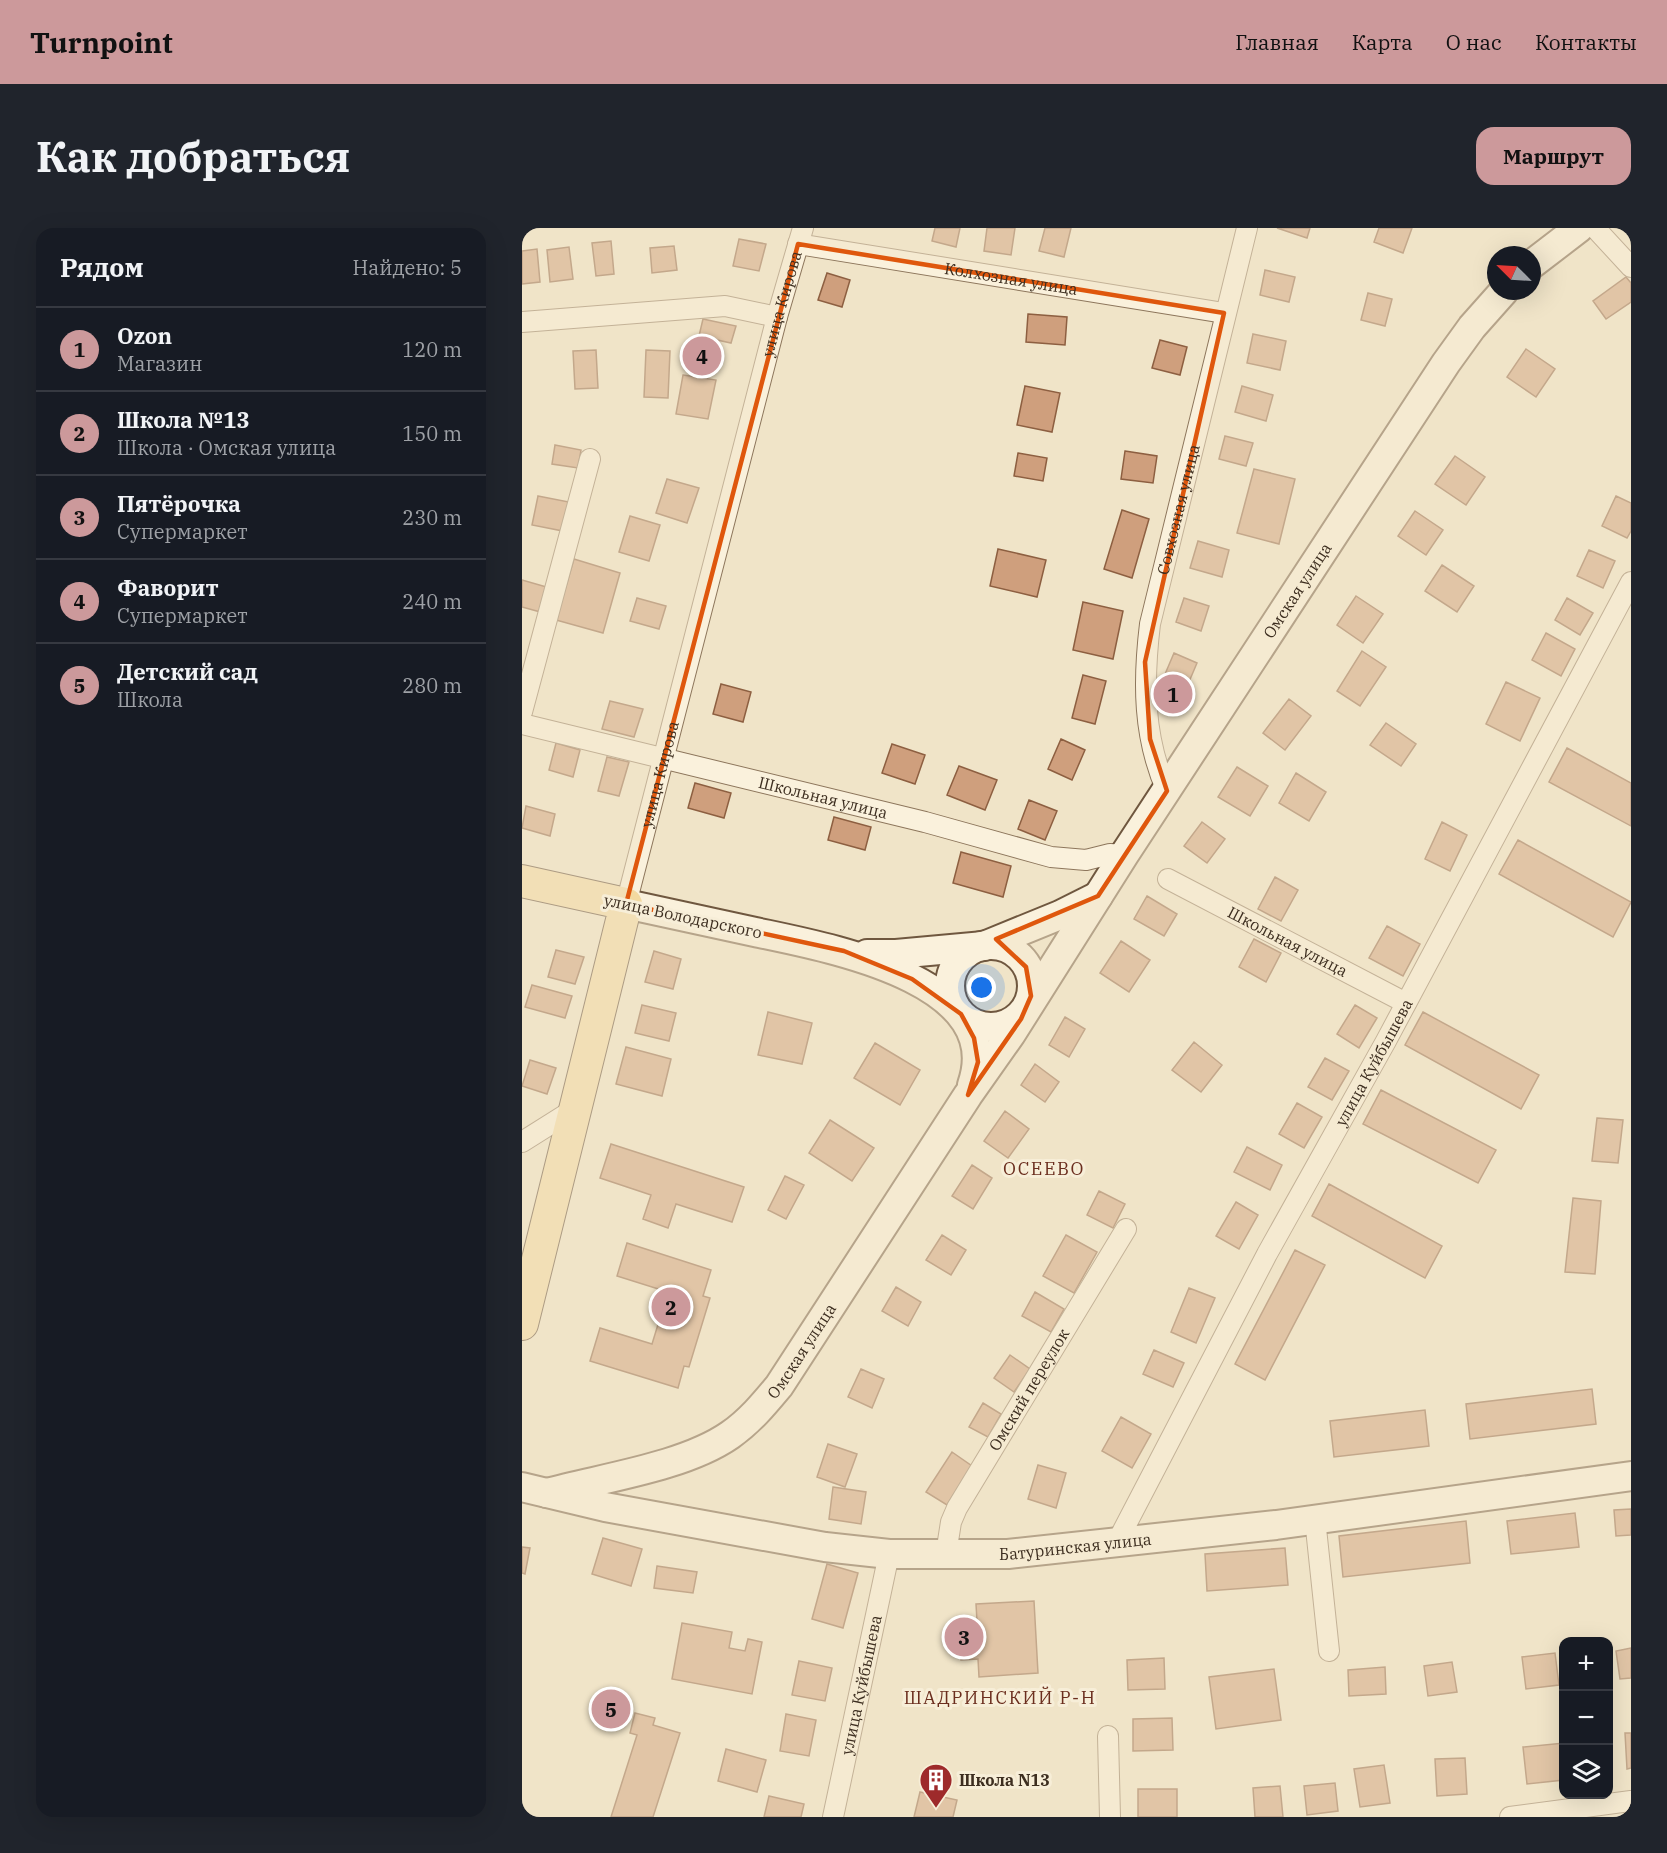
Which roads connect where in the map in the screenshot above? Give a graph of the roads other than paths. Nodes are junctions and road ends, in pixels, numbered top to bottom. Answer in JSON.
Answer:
{"nodes":[{"id":1,"x":1247,"y":228,"type":"edge"},
{"id":2,"x":1579,"y":228,"type":"edge"},
{"id":3,"x":1595,"y":228,"type":"edge"},
{"id":4,"x":801,"y":236,"type":"edge"},
{"id":5,"x":1541,"y":257,"type":"edge"},
{"id":6,"x":1631,"y":267,"type":"edge"},
{"id":7,"x":1496,"y":300,"type":"edge"},
{"id":8,"x":1224,"y":313,"type":"junction"},
{"id":9,"x":777,"y":316,"type":"junction"},
{"id":10,"x":522,"y":322,"type":"edge"},
{"id":11,"x":590,"y":459,"type":"dead end"},
{"id":12,"x":1631,"y":582,"type":"edge"},
{"id":13,"x":522,"y":712,"type":"edge"},
{"id":14,"x":522,"y":724,"type":"edge"},
{"id":15,"x":663,"y":759,"type":"junction"},
{"id":16,"x":1167,"y":792,"type":"junction"},
{"id":17,"x":1124,"y":855,"type":"junction"},
{"id":18,"x":1168,"y":879,"type":"dead end"},
{"id":19,"x":522,"y":881,"type":"edge"},
{"id":20,"x":1098,"y":896,"type":"junction"},
{"id":21,"x":626,"y":904,"type":"junction"},
{"id":22,"x":984,"y":946,"type":"junction"},
{"id":23,"x":844,"y":951,"type":"junction"},
{"id":24,"x":1406,"y":1003,"type":"junction"},
{"id":25,"x":1027,"y":1008,"type":"junction"},
{"id":26,"x":961,"y":1014,"type":"junction"},
{"id":27,"x":968,"y":1095,"type":"junction"},
{"id":28,"x":576,"y":1108,"type":"junction"},
{"id":29,"x":522,"y":1142,"type":"edge"},
{"id":30,"x":1126,"y":1229,"type":"dead end"},
{"id":31,"x":522,"y":1324,"type":"edge"},
{"id":32,"x":1631,"y":1476,"type":"edge"},
{"id":33,"x":535,"y":1490,"type":"edge"},
{"id":34,"x":1315,"y":1519,"type":"junction"},
{"id":35,"x":1117,"y":1542,"type":"junction"},
{"id":36,"x":889,"y":1554,"type":"junction"},
{"id":37,"x":946,"y":1554,"type":"junction"},
{"id":38,"x":1329,"y":1651,"type":"dead end"},
{"id":39,"x":1108,"y":1736,"type":"dead end"},
{"id":40,"x":1631,"y":1801,"type":"edge"},
{"id":41,"x":1522,"y":1816,"type":"edge"},
{"id":42,"x":833,"y":1817,"type":"edge"},
{"id":43,"x":1110,"y":1817,"type":"edge"}],
"edges":[{"from":1,"to":8,"type":"street","name":"Совхозная улица"},
{"from":2,"to":5,"type":"street"},
{"from":3,"to":6,"type":"street"},
{"from":4,"to":8,"type":"street","name":"Колхозная улица"},
{"from":4,"to":9,"type":"street","name":"улица Кирова"},
{"from":7,"to":16,"type":"street","name":"Омская улица"},
{"from":8,"to":16,"type":"street","name":"Совхозная улица"},
{"from":9,"to":10,"type":"street"},
{"from":9,"to":15,"type":"street","name":"улица Кирова"},
{"from":11,"to":13,"type":"street"},
{"from":12,"to":24,"type":"street","name":"улица Куйбышева"},
{"from":14,"to":15,"type":"street","name":"Школьная улица"},
{"from":15,"to":17,"type":"street","name":"Школьная улица"},
{"from":15,"to":21,"type":"street","name":"улица Кирова"},
{"from":16,"to":17,"type":"street","name":"Омская улица"},
{"from":17,"to":20,"type":"street","name":"Омская улица"},
{"from":18,"to":24,"type":"street","name":"Школьная улица"},
{"from":19,"to":21,"type":"main road","name":"улица Володарского"},
{"from":20,"to":22,"type":"street"},
{"from":20,"to":25,"type":"street","name":"Омская улица"},
{"from":21,"to":23,"type":"street","name":"улица Володарского"},
{"from":21,"to":28,"type":"main road","name":"улица Кирова"},
{"from":22,"to":23,"type":"street","name":"улица Володарского"},
{"from":22,"to":25,"type":"street"},
{"from":22,"to":26,"type":"street"},
{"from":23,"to":26,"type":"street","name":"улица Володарского"},
{"from":24,"to":35,"type":"street","name":"улица Куйбышева"},
{"from":25,"to":26,"type":"street"},
{"from":25,"to":27,"type":"street","name":"Омская улица"},
{"from":26,"to":27,"type":"street","name":"Омская улица"},
{"from":27,"to":33,"type":"street","name":"Омская улица"},
{"from":28,"to":29,"type":"street"},
{"from":28,"to":31,"type":"main road","name":"улица Кирова"},
{"from":30,"to":37,"type":"street","name":"Омский переулок"},
{"from":32,"to":34,"type":"street","name":"Батуринская улица"},
{"from":33,"to":36,"type":"street","name":"Батуринская улица"},
{"from":34,"to":35,"type":"street","name":"Батуринская улица"},
{"from":34,"to":38,"type":"street"},
{"from":35,"to":37,"type":"street","name":"Батуринская улица"},
{"from":36,"to":37,"type":"street","name":"Батуринская улица"},
{"from":36,"to":42,"type":"street","name":"улица Куйбышева"},
{"from":39,"to":43,"type":"street"},
{"from":40,"to":41,"type":"street"}]}
